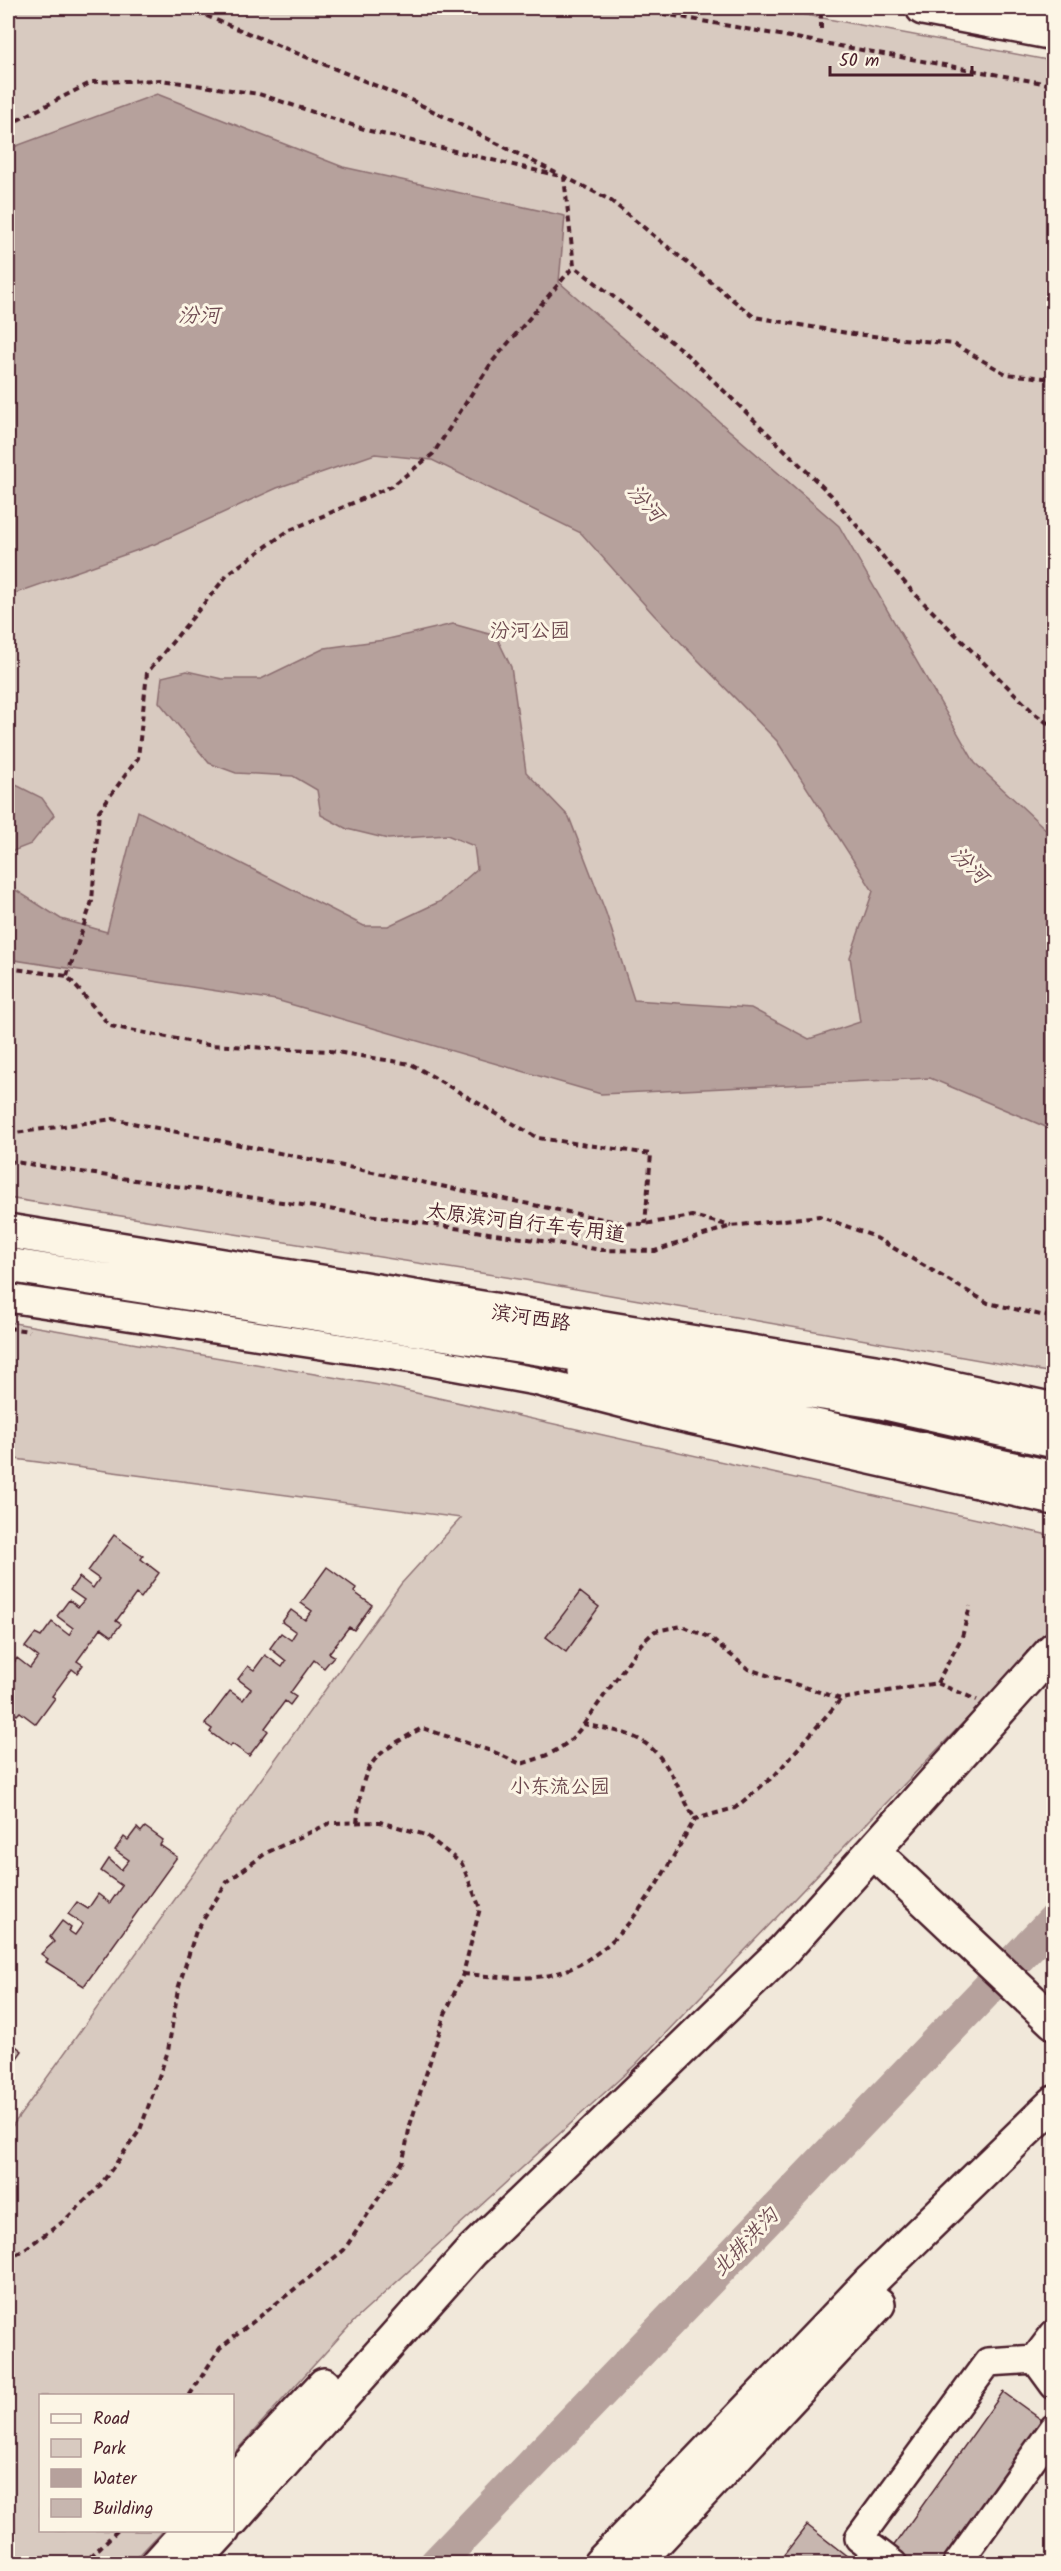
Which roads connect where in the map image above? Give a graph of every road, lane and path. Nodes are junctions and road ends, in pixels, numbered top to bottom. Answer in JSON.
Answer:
{"nodes":[{"id":1,"x":187,"y":8,"type":"edge"},
{"id":2,"x":631,"y":8,"type":"edge"},
{"id":3,"x":821,"y":8,"type":"edge"},
{"id":4,"x":923,"y":8,"type":"edge"},
{"id":5,"x":821,"y":29,"type":"dead end"},
{"id":6,"x":1053,"y":33,"type":"edge"},
{"id":7,"x":1053,"y":85,"type":"edge"},
{"id":8,"x":8,"y":125,"type":"edge"},
{"id":9,"x":564,"y":177,"type":"junction"},
{"id":10,"x":574,"y":266,"type":"junction"},
{"id":11,"x":1053,"y":379,"type":"edge"},
{"id":12,"x":1053,"y":728,"type":"edge"},
{"id":13,"x":8,"y":968,"type":"edge"},
{"id":14,"x":67,"y":976,"type":"junction"},
{"id":15,"x":8,"y":1134,"type":"edge"},
{"id":16,"x":8,"y":1161,"type":"edge"},
{"id":17,"x":645,"y":1224,"type":"junction"},
{"id":18,"x":731,"y":1226,"type":"junction"},
{"id":19,"x":8,"y":1231,"type":"edge"},
{"id":20,"x":8,"y":1265,"type":"edge"},
{"id":21,"x":8,"y":1298,"type":"edge"},
{"id":22,"x":1053,"y":1318,"type":"edge"},
{"id":23,"x":8,"y":1328,"type":"edge"},
{"id":24,"x":29,"y":1331,"type":"dead end"},
{"id":25,"x":468,"y":1336,"type":"junction"},
{"id":26,"x":887,"y":1374,"type":"junction"},
{"id":27,"x":535,"y":1381,"type":"junction"},
{"id":28,"x":627,"y":1385,"type":"junction"},
{"id":29,"x":1053,"y":1386,"type":"edge"},
{"id":30,"x":1053,"y":1410,"type":"edge"},
{"id":31,"x":1053,"y":1441,"type":"edge"},
{"id":32,"x":1012,"y":1468,"type":"junction"},
{"id":33,"x":1053,"y":1478,"type":"edge"},
{"id":34,"x":1053,"y":1484,"type":"edge"},
{"id":35,"x":1053,"y":1492,"type":"edge"},
{"id":36,"x":1053,"y":1501,"type":"edge"},
{"id":37,"x":970,"y":1606,"type":"dead end"},
{"id":38,"x":1053,"y":1649,"type":"edge"},
{"id":39,"x":937,"y":1683,"type":"junction"},
{"id":40,"x":841,"y":1699,"type":"junction"},
{"id":41,"x":984,"y":1703,"type":"dead end"},
{"id":42,"x":584,"y":1724,"type":"junction"},
{"id":43,"x":695,"y":1819,"type":"junction"},
{"id":44,"x":357,"y":1823,"type":"junction"},
{"id":45,"x":873,"y":1851,"type":"junction"},
{"id":46,"x":463,"y":1974,"type":"junction"},
{"id":47,"x":1053,"y":2022,"type":"edge"},
{"id":48,"x":1053,"y":2103,"type":"edge"},
{"id":49,"x":8,"y":2261,"type":"edge"},
{"id":50,"x":1053,"y":2334,"type":"edge"},
{"id":51,"x":1035,"y":2359,"type":"junction"},
{"id":52,"x":1053,"y":2385,"type":"edge"},
{"id":53,"x":190,"y":2394,"type":"edge"},
{"id":54,"x":1053,"y":2428,"type":"edge"},
{"id":55,"x":247,"y":2486,"type":"edge"},
{"id":56,"x":234,"y":2515,"type":"edge"},
{"id":57,"x":115,"y":2532,"type":"edge"},
{"id":58,"x":187,"y":2532,"type":"edge"},
{"id":59,"x":221,"y":2532,"type":"edge"},
{"id":60,"x":618,"y":2556,"type":"edge"},
{"id":61,"x":83,"y":2564,"type":"edge"},
{"id":62,"x":158,"y":2564,"type":"edge"},
{"id":63,"x":192,"y":2564,"type":"edge"},
{"id":64,"x":893,"y":2564,"type":"edge"},
{"id":65,"x":957,"y":2564,"type":"edge"}],
"edges":[{"from":1,"to":9,"type":"path"},
{"from":2,"to":7,"type":"path"},
{"from":3,"to":5,"type":"path"},
{"from":4,"to":6,"type":"main road"},
{"from":8,"to":9,"type":"path"},
{"from":9,"to":10,"type":"path"},
{"from":9,"to":11,"type":"path"},
{"from":10,"to":12,"type":"path"},
{"from":10,"to":14,"type":"path"},
{"from":13,"to":14,"type":"path"},
{"from":14,"to":17,"type":"path"},
{"from":15,"to":17,"type":"path"},
{"from":16,"to":18,"type":"path","name":"太原滨河自行车专用道"},
{"from":17,"to":18,"type":"path"},
{"from":18,"to":22,"type":"path","name":"太原滨河自行车专用道"},
{"from":19,"to":26,"type":"main road","name":"滨河西路"},
{"from":20,"to":25,"type":"main road","name":"滨河西路"},
{"from":21,"to":27,"type":"street"},
{"from":23,"to":24,"type":"path"},
{"from":25,"to":28,"type":"main road"},
{"from":25,"to":31,"type":"main road","name":"滨河西路"},
{"from":26,"to":29,"type":"main road"},
{"from":26,"to":30,"type":"main road","name":"滨河西路"},
{"from":27,"to":28,"type":"street"},
{"from":27,"to":36,"type":"street"},
{"from":28,"to":32,"type":"main road"},
{"from":32,"to":33,"type":"main road"},
{"from":32,"to":34,"type":"main road"},
{"from":32,"to":35,"type":"main road"},
{"from":37,"to":39,"type":"path"},
{"from":38,"to":45,"type":"main road"},
{"from":39,"to":40,"type":"path"},
{"from":39,"to":41,"type":"path"},
{"from":40,"to":42,"type":"path"},
{"from":40,"to":43,"type":"path"},
{"from":42,"to":43,"type":"path"},
{"from":42,"to":44,"type":"path"},
{"from":43,"to":46,"type":"path"},
{"from":44,"to":46,"type":"path"},
{"from":44,"to":49,"type":"path"},
{"from":45,"to":47,"type":"main road"},
{"from":45,"to":55,"type":"main road"},
{"from":46,"to":53,"type":"path"},
{"from":48,"to":60,"type":"main road"},
{"from":50,"to":51,"type":"street"},
{"from":51,"to":52,"type":"street"},
{"from":51,"to":64,"type":"street"},
{"from":54,"to":65,"type":"street"},
{"from":55,"to":56,"type":"main road"},
{"from":57,"to":61,"type":"path"},
{"from":58,"to":62,"type":"main road"},
{"from":59,"to":63,"type":"main road"}]}
